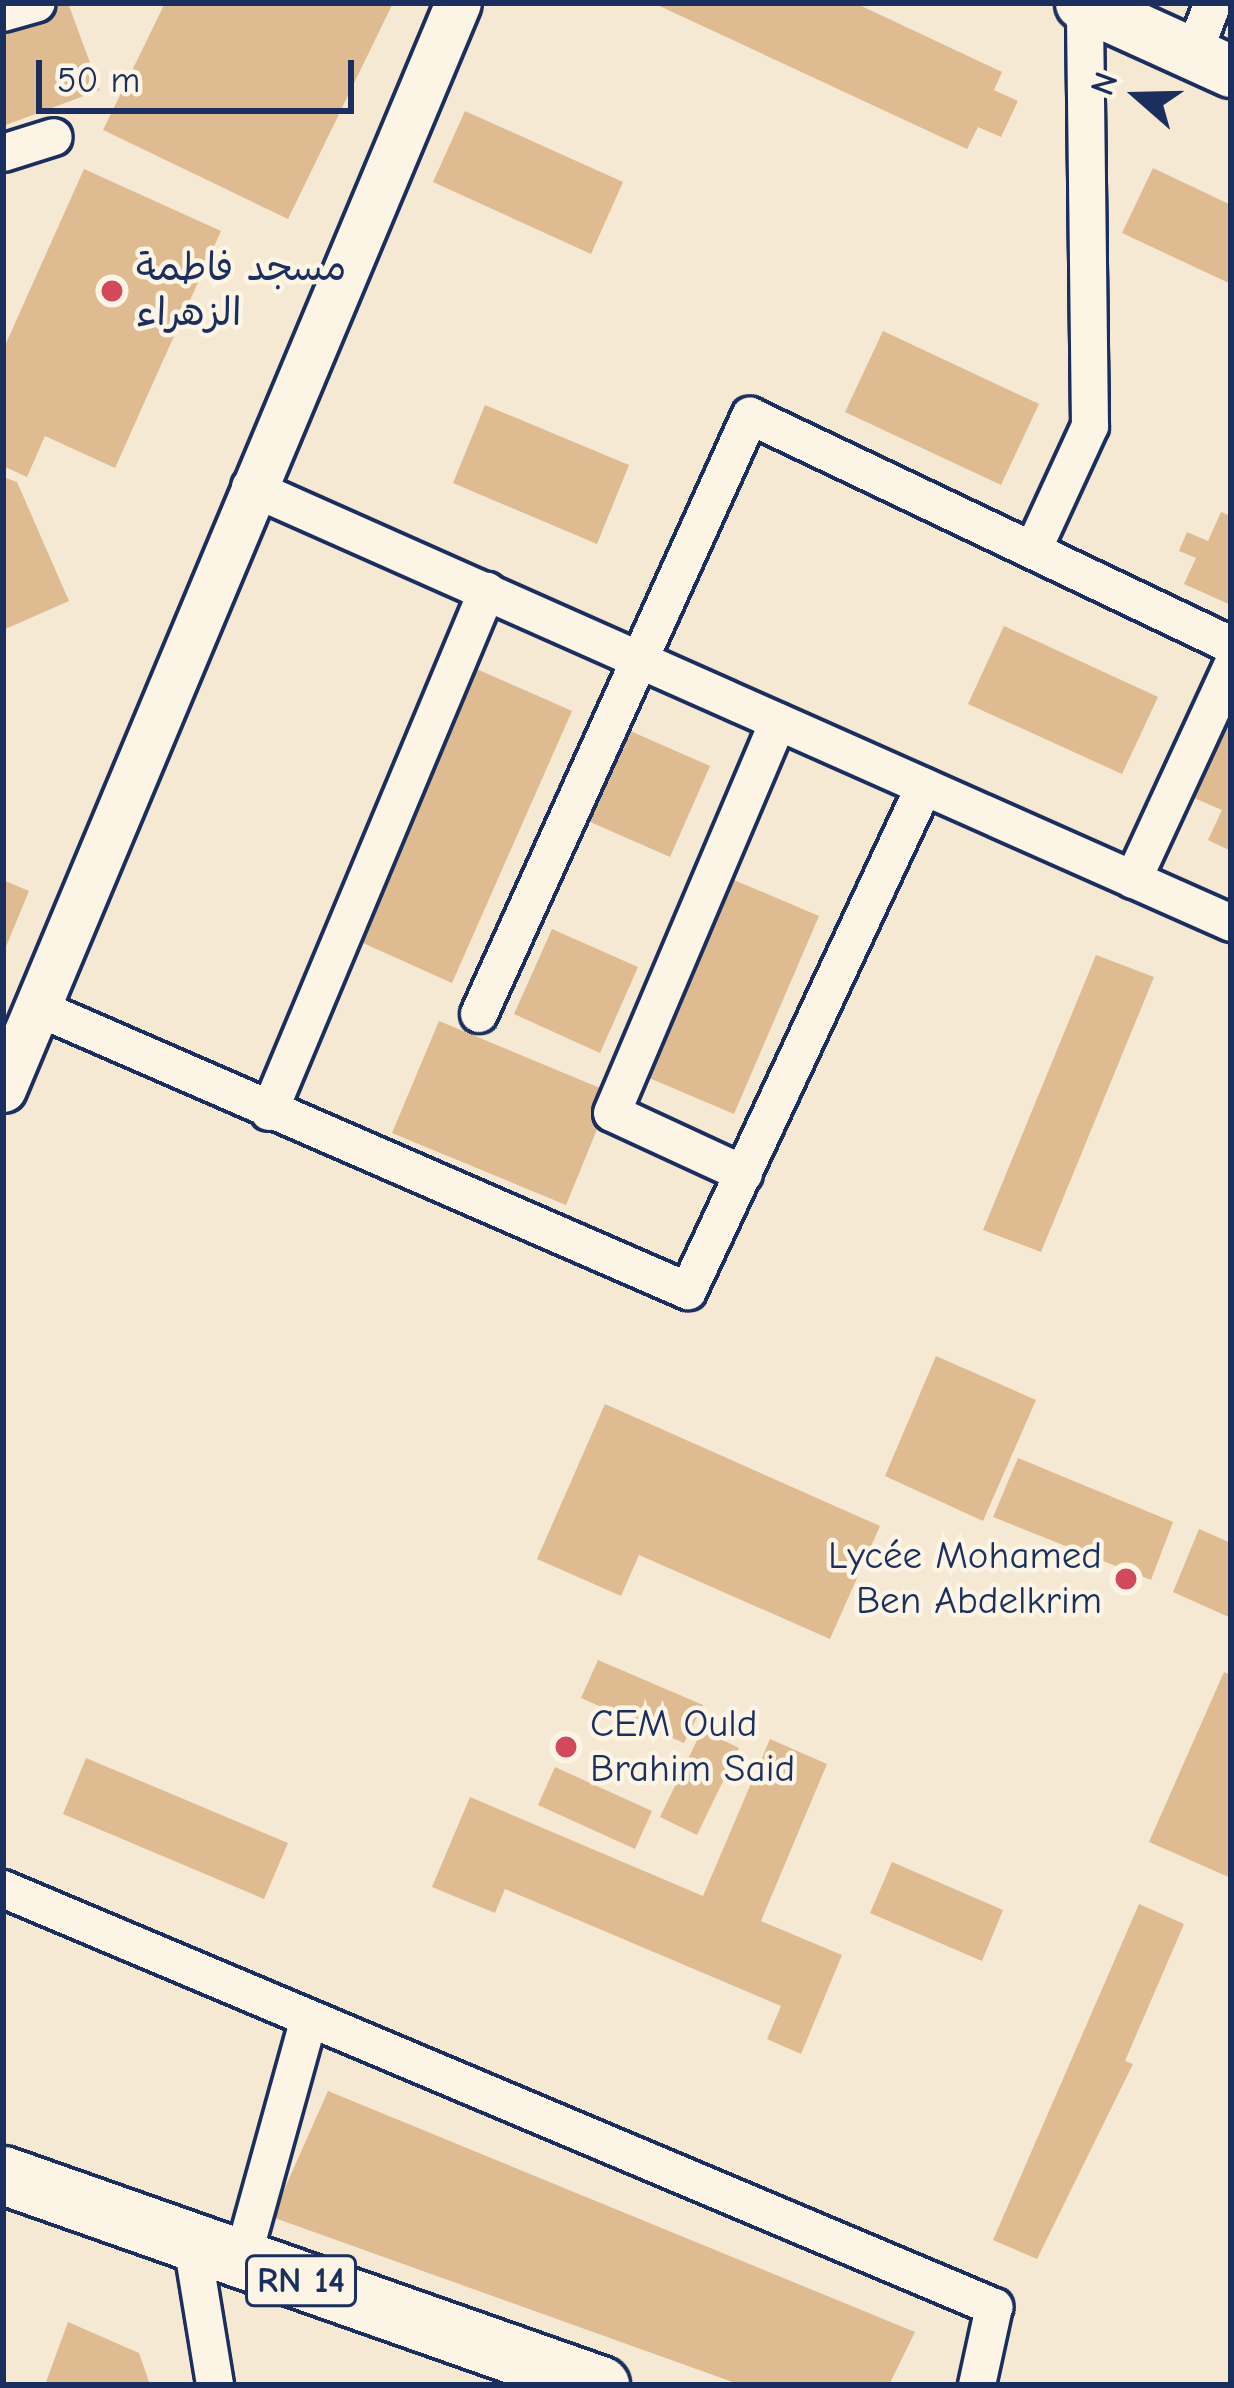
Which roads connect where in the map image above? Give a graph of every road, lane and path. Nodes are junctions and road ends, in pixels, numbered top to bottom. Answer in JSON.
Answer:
{"nodes":[{"id":1,"x":37,"y":3,"type":"edge"},
{"id":2,"x":458,"y":3,"type":"edge"},
{"id":3,"x":1213,"y":3,"type":"edge"},
{"id":4,"x":1083,"y":4,"type":"edge"},
{"id":5,"x":3,"y":13,"type":"edge"},
{"id":6,"x":1212,"y":62,"type":"edge"},
{"id":7,"x":54,"y":137,"type":"dead end"},
{"id":8,"x":3,"y":153,"type":"edge"},
{"id":9,"x":250,"y":487,"type":"junction"},
{"id":10,"x":1033,"y":550,"type":"junction"},
{"id":11,"x":487,"y":591,"type":"junction"},
{"id":12,"x":1231,"y":645,"type":"edge"},
{"id":13,"x":635,"y":659,"type":"junction"},
{"id":14,"x":1231,"y":668,"type":"edge"},
{"id":15,"x":778,"y":722,"type":"junction"},
{"id":16,"x":924,"y":787,"type":"junction"},
{"id":17,"x":1133,"y":880,"type":"junction"},
{"id":18,"x":1231,"y":923,"type":"edge"},
{"id":19,"x":38,"y":1008,"type":"junction"},
{"id":20,"x":479,"y":1014,"type":"dead end"},
{"id":21,"x":3,"y":1089,"type":"edge"},
{"id":22,"x":269,"y":1112,"type":"junction"},
{"id":23,"x":744,"y":1174,"type":"junction"},
{"id":24,"x":3,"y":1888,"type":"edge"},
{"id":25,"x":308,"y":2022,"type":"junction"},
{"id":26,"x":3,"y":2175,"type":"edge"},
{"id":27,"x":217,"y":2252,"type":"junction"},
{"id":28,"x":215,"y":2385,"type":"edge"},
{"id":29,"x":600,"y":2385,"type":"edge"},
{"id":30,"x":977,"y":2385,"type":"edge"}],
"edges":[{"from":1,"to":5,"type":"street"},
{"from":2,"to":9,"type":"street"},
{"from":3,"to":6,"type":"street"},
{"from":4,"to":6,"type":"main road"},
{"from":4,"to":10,"type":"street"},
{"from":7,"to":8,"type":"street"},
{"from":9,"to":11,"type":"street"},
{"from":9,"to":19,"type":"street"},
{"from":10,"to":12,"type":"street"},
{"from":10,"to":13,"type":"street"},
{"from":11,"to":13,"type":"street"},
{"from":11,"to":22,"type":"street"},
{"from":13,"to":15,"type":"street"},
{"from":13,"to":20,"type":"street"},
{"from":14,"to":17,"type":"street"},
{"from":15,"to":16,"type":"street"},
{"from":15,"to":23,"type":"street"},
{"from":16,"to":17,"type":"street"},
{"from":16,"to":23,"type":"street"},
{"from":17,"to":18,"type":"street"},
{"from":19,"to":21,"type":"street"},
{"from":19,"to":22,"type":"street"},
{"from":22,"to":23,"type":"street"},
{"from":24,"to":25,"type":"street"},
{"from":25,"to":27,"type":"street"},
{"from":25,"to":30,"type":"street"},
{"from":26,"to":27,"type":"main road","number":"RN 14"},
{"from":27,"to":28,"type":"street"},
{"from":27,"to":29,"type":"main road","number":"RN 14"}]}
